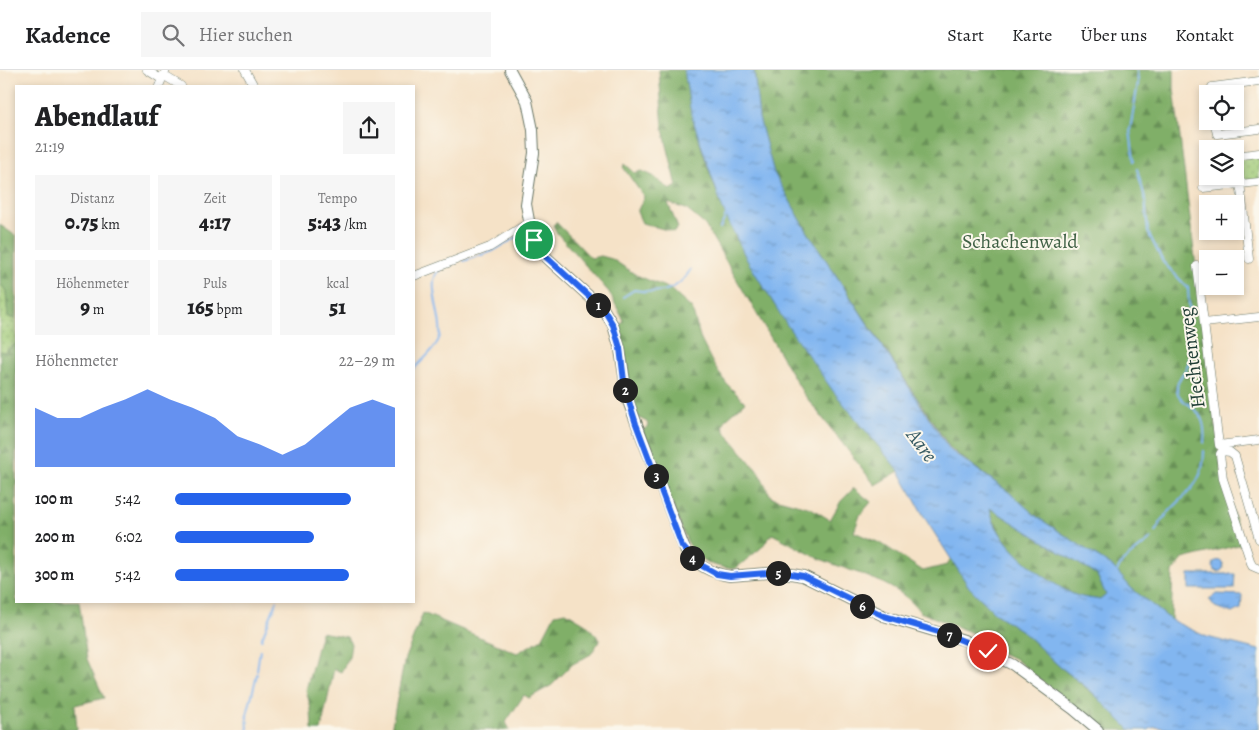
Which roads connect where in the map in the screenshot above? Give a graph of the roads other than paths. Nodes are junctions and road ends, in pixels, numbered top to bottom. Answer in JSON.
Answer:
{"nodes":[{"id":1,"x":147,"y":70,"type":"edge"},
{"id":2,"x":245,"y":70,"type":"edge"},
{"id":3,"x":510,"y":70,"type":"edge"},
{"id":4,"x":162,"y":78,"type":"edge"},
{"id":5,"x":1259,"y":81,"type":"edge"},
{"id":6,"x":179,"y":85,"type":"edge"},
{"id":7,"x":253,"y":85,"type":"edge"},
{"id":8,"x":1228,"y":85,"type":"edge"},
{"id":9,"x":1259,"y":129,"type":"edge"},
{"id":10,"x":1216,"y":130,"type":"edge"},
{"id":11,"x":1259,"y":153,"type":"edge"},
{"id":12,"x":1244,"y":155,"type":"edge"},
{"id":13,"x":1259,"y":182,"type":"edge"},
{"id":14,"x":1244,"y":184,"type":"edge"},
{"id":15,"x":1231,"y":185,"type":"edge"},
{"id":16,"x":1240,"y":185,"type":"edge"},
{"id":17,"x":1203,"y":188,"type":"dead end"},
{"id":18,"x":528,"y":223,"type":"junction"},
{"id":19,"x":1249,"y":260,"type":"dead end"},
{"id":20,"x":1197,"y":266,"type":"dead end"},
{"id":21,"x":415,"y":276,"type":"edge"},
{"id":22,"x":1259,"y":317,"type":"edge"},
{"id":23,"x":1204,"y":323,"type":"junction"},
{"id":24,"x":1259,"y":440,"type":"edge"},
{"id":25,"x":1259,"y":539,"type":"edge"},
{"id":26,"x":1259,"y":569,"type":"edge"},
{"id":27,"x":1098,"y":730,"type":"edge"}],
"edges":[{"from":1,"to":4,"type":"street"},
{"from":2,"to":7,"type":"street"},
{"from":3,"to":18,"type":"main road"},
{"from":4,"to":6,"type":"street"},
{"from":5,"to":8,"type":"street"},
{"from":9,"to":10,"type":"street"},
{"from":11,"to":12,"type":"street"},
{"from":13,"to":14,"type":"street"},
{"from":15,"to":17,"type":"street"},
{"from":16,"to":19,"type":"street"},
{"from":18,"to":21,"type":"street"},
{"from":18,"to":27,"type":"main road"},
{"from":20,"to":23,"type":"street","name":"Hechtenweg"},
{"from":22,"to":23,"type":"street"},
{"from":23,"to":24,"type":"street","name":"Hechtenweg"},
{"from":25,"to":26,"type":"street"}]}
